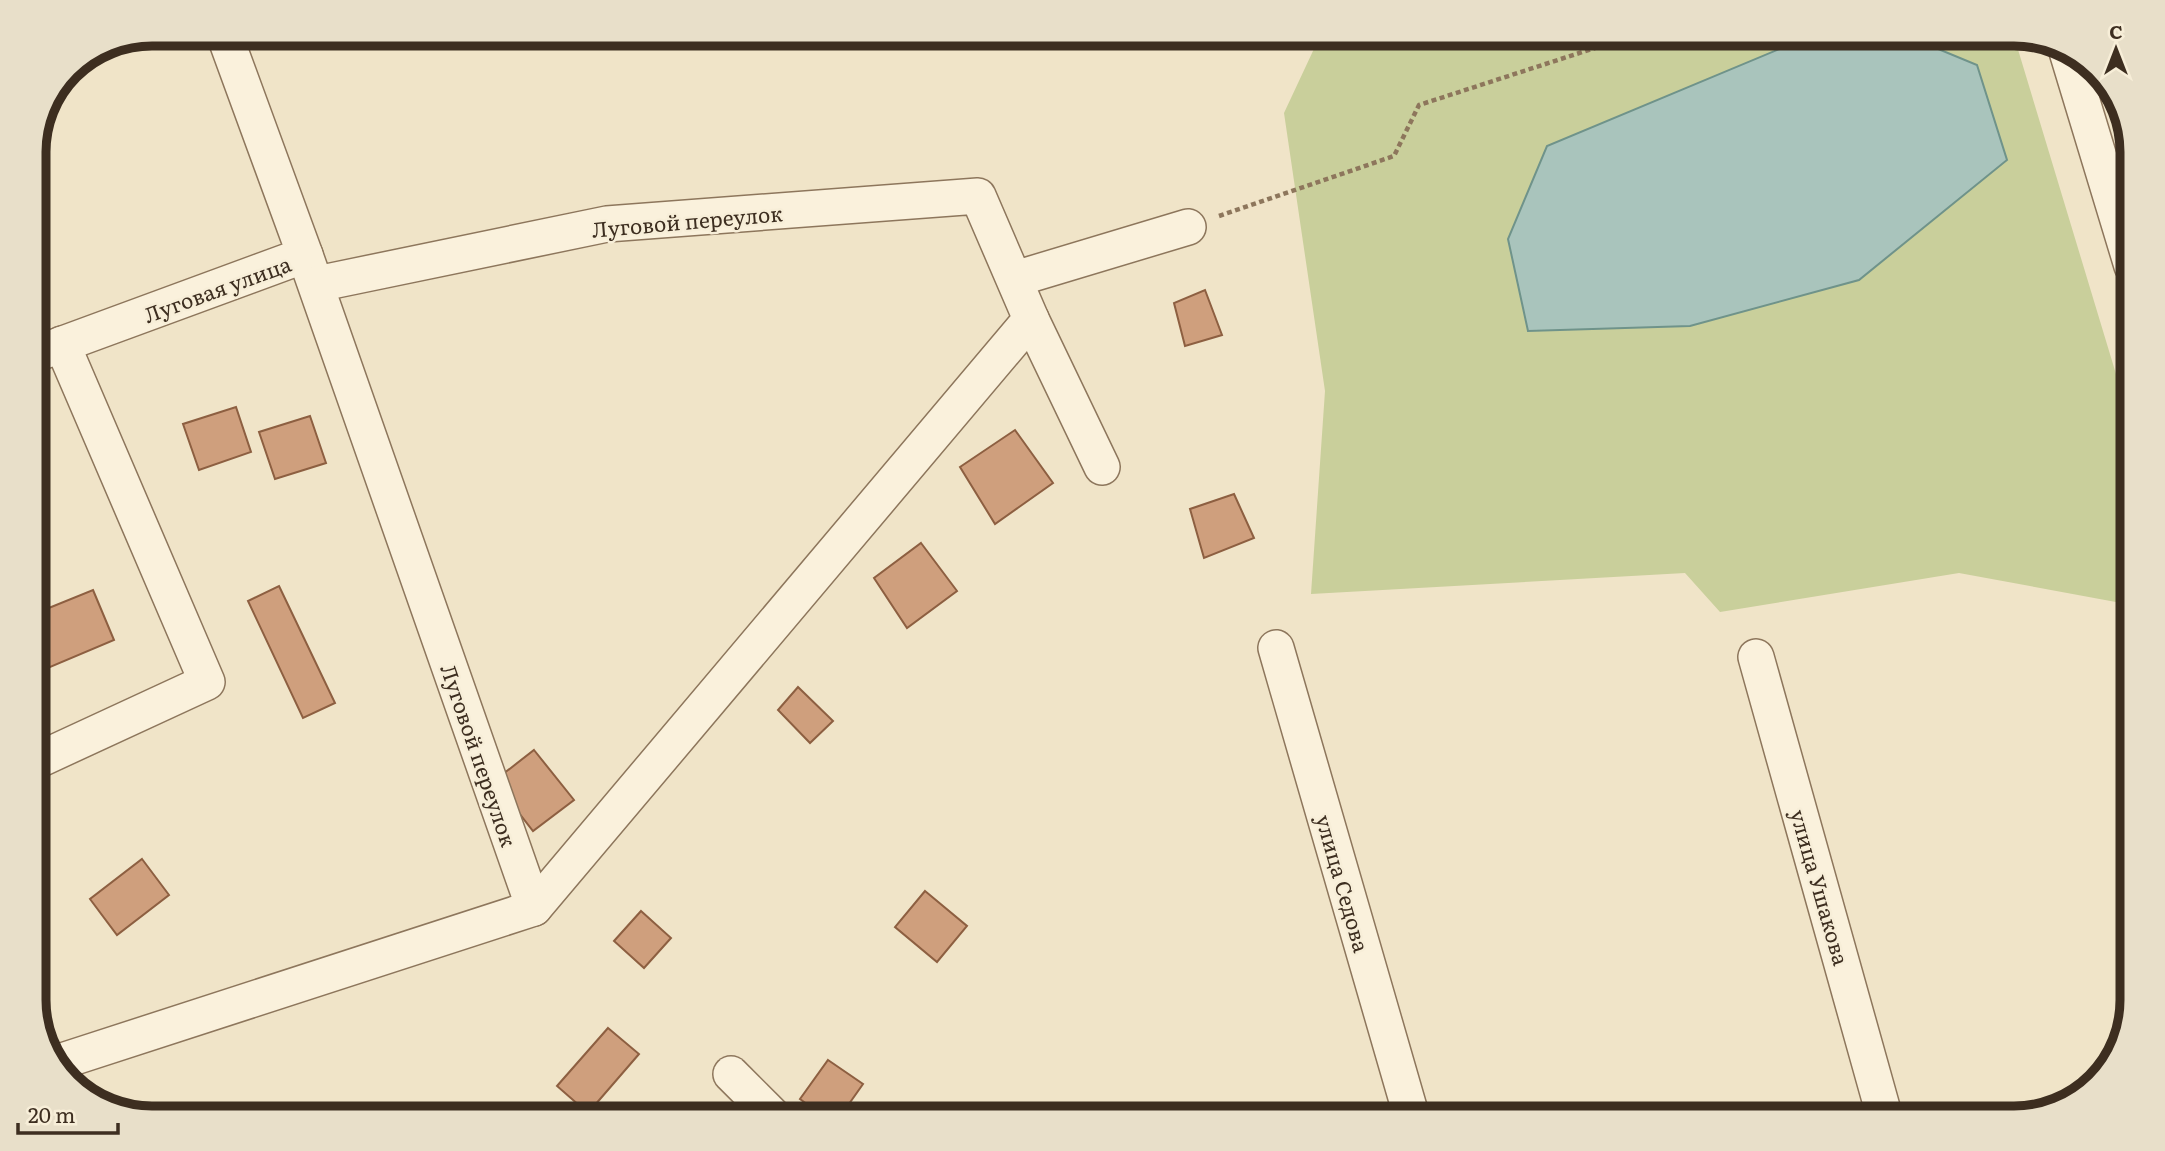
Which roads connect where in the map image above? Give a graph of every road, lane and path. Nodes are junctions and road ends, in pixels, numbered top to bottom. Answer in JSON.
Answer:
{"nodes":[{"id":1,"x":229,"y":46,"type":"edge"},
{"id":2,"x":1601,"y":46,"type":"edge"},
{"id":3,"x":2070,"y":62,"type":"edge"},
{"id":4,"x":2119,"y":223,"type":"edge"},
{"id":5,"x":1188,"y":227,"type":"joint"},
{"id":6,"x":311,"y":270,"type":"junction"},
{"id":7,"x":1015,"y":279,"type":"junction"},
{"id":8,"x":1031,"y":319,"type":"junction"},
{"id":9,"x":48,"y":350,"type":"edge"},
{"id":10,"x":1102,"y":467,"type":"dead end"},
{"id":11,"x":1276,"y":648,"type":"dead end"},
{"id":12,"x":1756,"y":656,"type":"dead end"},
{"id":13,"x":46,"y":756,"type":"edge"},
{"id":14,"x":534,"y":908,"type":"junction"},
{"id":15,"x":65,"y":1060,"type":"edge"},
{"id":16,"x":731,"y":1074,"type":"dead end"},
{"id":17,"x":763,"y":1106,"type":"edge"},
{"id":18,"x":1409,"y":1106,"type":"edge"},
{"id":19,"x":1882,"y":1106,"type":"edge"}],
"edges":[{"from":1,"to":6,"type":"street","name":"Луговая улица"},
{"from":2,"to":5,"type":"path"},
{"from":3,"to":4,"type":"street"},
{"from":5,"to":7,"type":"street"},
{"from":6,"to":7,"type":"street","name":"Луговой переулок"},
{"from":6,"to":9,"type":"street","name":"Луговая улица"},
{"from":6,"to":14,"type":"street","name":"Луговой переулок"},
{"from":7,"to":8,"type":"street"},
{"from":8,"to":10,"type":"street"},
{"from":8,"to":14,"type":"street"},
{"from":9,"to":13,"type":"street"},
{"from":11,"to":18,"type":"street","name":"улица Седова"},
{"from":12,"to":19,"type":"street","name":"улица Ушакова"},
{"from":14,"to":15,"type":"street"},
{"from":16,"to":17,"type":"street"}]}
